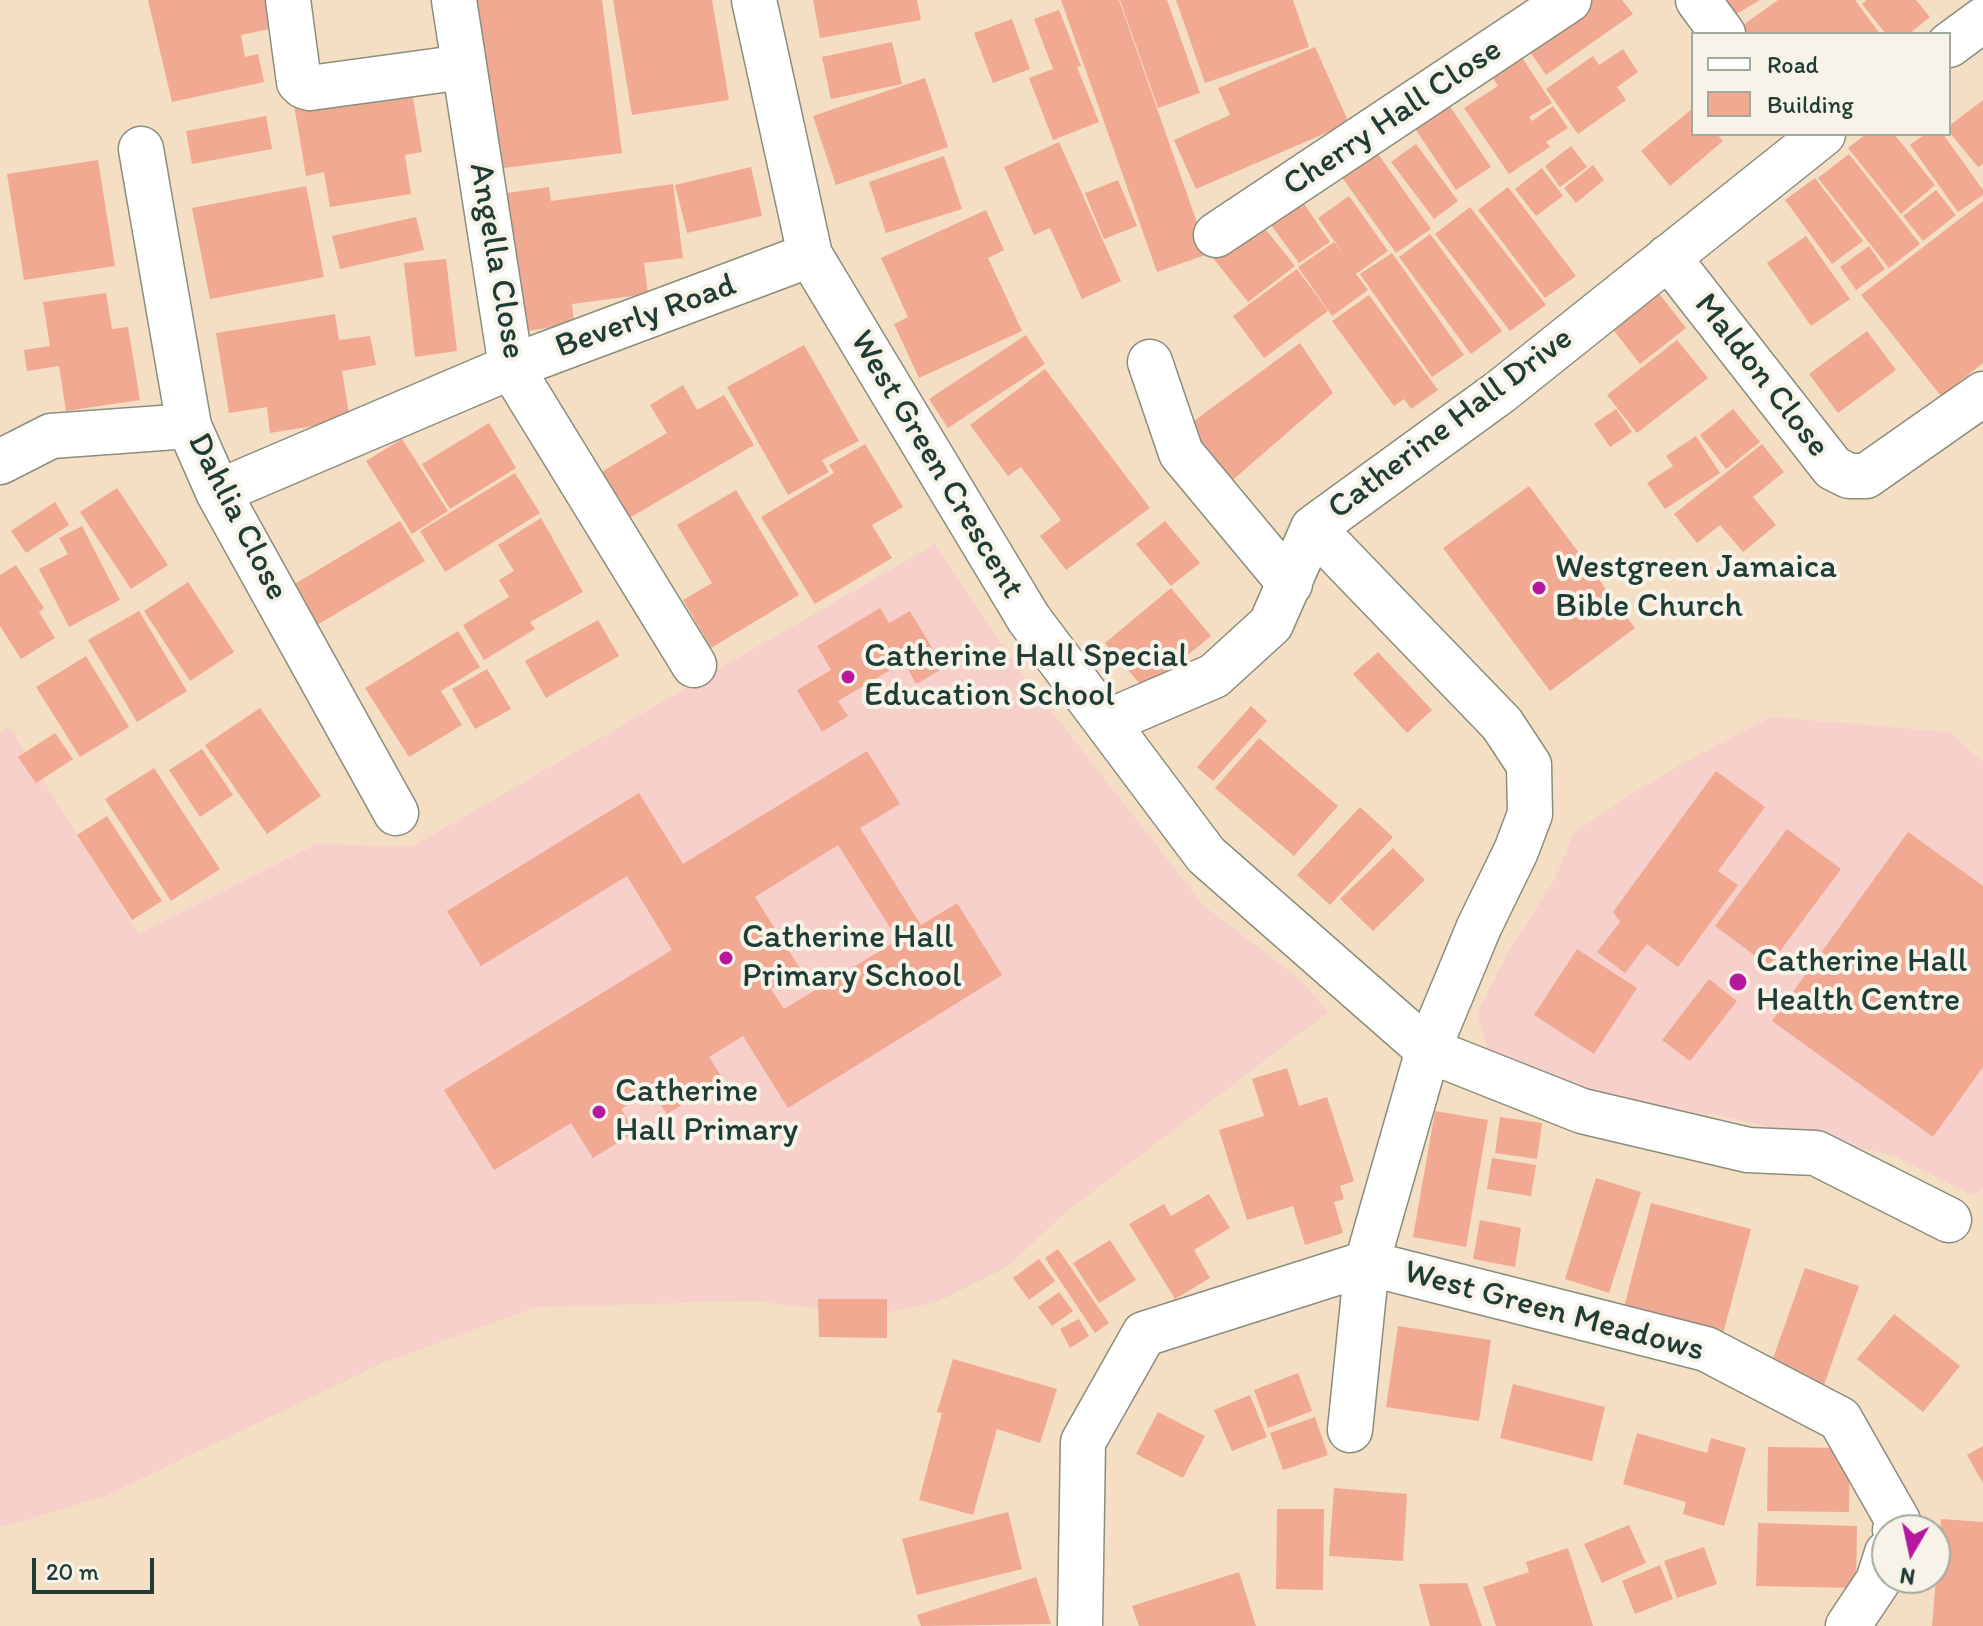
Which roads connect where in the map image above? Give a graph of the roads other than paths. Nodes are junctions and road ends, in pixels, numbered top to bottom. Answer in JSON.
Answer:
{"nodes":[{"id":1,"x":288,"y":0,"type":"edge"},
{"id":2,"x":454,"y":0,"type":"edge"},
{"id":3,"x":754,"y":0,"type":"edge"},
{"id":4,"x":1569,"y":0,"type":"edge"},
{"id":5,"x":1698,"y":0,"type":"edge"},
{"id":6,"x":1983,"y":20,"type":"edge"},
{"id":7,"x":1722,"y":32,"type":"edge"},
{"id":8,"x":1951,"y":44,"type":"edge"},
{"id":9,"x":464,"y":67,"type":"junction"},
{"id":10,"x":1809,"y":138,"type":"edge"},
{"id":11,"x":141,"y":149,"type":"dead end"},
{"id":12,"x":1216,"y":235,"type":"dead end"},
{"id":13,"x":810,"y":255,"type":"junction"},
{"id":14,"x":1668,"y":257,"type":"junction"},
{"id":15,"x":1150,"y":362,"type":"dead end"},
{"id":16,"x":511,"y":367,"type":"junction"},
{"id":17,"x":1983,"y":394,"type":"edge"},
{"id":18,"x":189,"y":426,"type":"junction"},
{"id":19,"x":0,"y":462,"type":"edge"},
{"id":20,"x":218,"y":492,"type":"junction"},
{"id":21,"x":1313,"y":528,"type":"junction"},
{"id":22,"x":1290,"y":584,"type":"junction"},
{"id":23,"x":694,"y":665,"type":"dead end"},
{"id":24,"x":1107,"y":722,"type":"junction"},
{"id":25,"x":396,"y":813,"type":"dead end"},
{"id":26,"x":1428,"y":1050,"type":"junction"},
{"id":27,"x":1949,"y":1220,"type":"dead end"},
{"id":28,"x":1367,"y":1263,"type":"junction"},
{"id":29,"x":1350,"y":1430,"type":"dead end"},
{"id":30,"x":1894,"y":1514,"type":"edge"},
{"id":31,"x":1871,"y":1592,"type":"edge"},
{"id":32,"x":1080,"y":1626,"type":"edge"},
{"id":33,"x":1848,"y":1626,"type":"edge"}],
"edges":[{"from":1,"to":9,"type":"street"},
{"from":2,"to":9,"type":"street","name":"Angella Close"},
{"from":3,"to":13,"type":"street","name":"West Green Crescent"},
{"from":4,"to":12,"type":"street","name":"Cherry Hall Close"},
{"from":5,"to":7,"type":"street"},
{"from":6,"to":8,"type":"street"},
{"from":9,"to":16,"type":"street","name":"Angella Close"},
{"from":10,"to":14,"type":"street","name":"Catherine Hall Drive"},
{"from":11,"to":18,"type":"street","name":"Dahlia Close"},
{"from":13,"to":16,"type":"street","name":"Beverly Road"},
{"from":13,"to":24,"type":"street","name":"West Green Crescent"},
{"from":14,"to":17,"type":"street","name":"Maldon Close"},
{"from":14,"to":21,"type":"street","name":"Catherine Hall Drive"},
{"from":15,"to":22,"type":"street"},
{"from":16,"to":20,"type":"street","name":"Beverly Road"},
{"from":16,"to":23,"type":"street","name":"Angella Close"},
{"from":18,"to":19,"type":"street"},
{"from":18,"to":20,"type":"street","name":"Dahlia Close"},
{"from":20,"to":25,"type":"street","name":"Dahlia Close"},
{"from":21,"to":22,"type":"street","name":"Catherine Hall Drive"},
{"from":21,"to":26,"type":"street","name":"West Green Meadows"},
{"from":22,"to":24,"type":"street","name":"Catherine Hall Drive"},
{"from":24,"to":26,"type":"street","name":"West Green Crescent"},
{"from":26,"to":27,"type":"street","name":"West Green Crescent"},
{"from":26,"to":28,"type":"street","name":"West Green Meadows"},
{"from":28,"to":29,"type":"street","name":"West Green Meadows"},
{"from":28,"to":30,"type":"street","name":"West Green Meadows"},
{"from":28,"to":32,"type":"street","name":"West Green Meadows"},
{"from":31,"to":33,"type":"street"}]}
